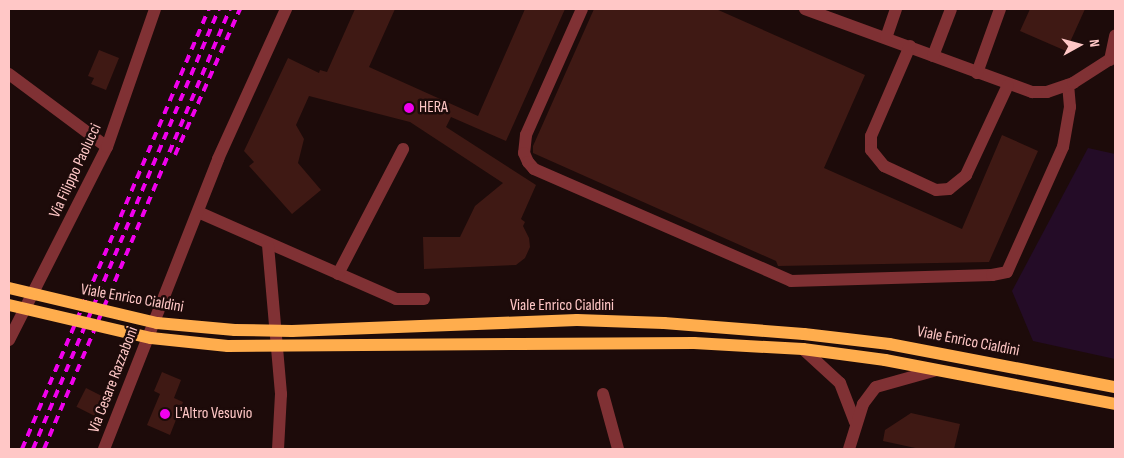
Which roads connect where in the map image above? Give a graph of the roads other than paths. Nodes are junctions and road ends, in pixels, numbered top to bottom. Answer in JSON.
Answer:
{"nodes":[{"id":1,"x":156,"y":9,"type":"edge"},
{"id":2,"x":286,"y":9,"type":"edge"},
{"id":3,"x":582,"y":9,"type":"edge"},
{"id":4,"x":804,"y":9,"type":"edge"},
{"id":5,"x":896,"y":9,"type":"edge"},
{"id":6,"x":950,"y":9,"type":"edge"},
{"id":7,"x":1000,"y":9,"type":"edge"},
{"id":8,"x":1115,"y":36,"type":"edge"},
{"id":9,"x":886,"y":38,"type":"junction"},
{"id":10,"x":910,"y":46,"type":"junction"},
{"id":11,"x":933,"y":56,"type":"junction"},
{"id":12,"x":1113,"y":58,"type":"edge"},
{"id":13,"x":976,"y":73,"type":"junction"},
{"id":14,"x":9,"y":74,"type":"edge"},
{"id":15,"x":1008,"y":85,"type":"junction"},
{"id":16,"x":1068,"y":85,"type":"junction"},
{"id":17,"x":107,"y":146,"type":"junction"},
{"id":18,"x":403,"y":149,"type":"dead end"},
{"id":19,"x":198,"y":212,"type":"junction"},
{"id":20,"x":268,"y":245,"type":"junction"},
{"id":21,"x":338,"y":274,"type":"junction"},
{"id":22,"x":9,"y":288,"type":"edge"},
{"id":23,"x":424,"y":298,"type":"dead end"},
{"id":24,"x":9,"y":304,"type":"edge"},
{"id":25,"x":9,"y":340,"type":"edge"},
{"id":26,"x":803,"y":350,"type":"junction"},
{"id":27,"x":937,"y":370,"type":"junction"},
{"id":28,"x":1115,"y":387,"type":"edge"},
{"id":29,"x":603,"y":394,"type":"dead end"},
{"id":30,"x":1115,"y":404,"type":"edge"},
{"id":31,"x":855,"y":422,"type":"junction"},
{"id":32,"x":104,"y":449,"type":"edge"},
{"id":33,"x":278,"y":449,"type":"edge"},
{"id":34,"x":618,"y":449,"type":"edge"},
{"id":35,"x":848,"y":449,"type":"edge"}],
"edges":[{"from":1,"to":17,"type":"street","name":"Via Filippo Paolucci"},
{"from":2,"to":19,"type":"street","name":"Via Cesare Razzaboni"},
{"from":3,"to":16,"type":"street"},
{"from":4,"to":9,"type":"street"},
{"from":5,"to":9,"type":"street"},
{"from":6,"to":11,"type":"street"},
{"from":7,"to":13,"type":"street"},
{"from":8,"to":12,"type":"street"},
{"from":9,"to":10,"type":"street"},
{"from":10,"to":11,"type":"street"},
{"from":10,"to":15,"type":"street"},
{"from":11,"to":13,"type":"street"},
{"from":12,"to":16,"type":"street"},
{"from":13,"to":15,"type":"street"},
{"from":14,"to":17,"type":"street"},
{"from":15,"to":16,"type":"street"},
{"from":17,"to":25,"type":"street","name":"Via Filippo Paolucci"},
{"from":18,"to":21,"type":"street"},
{"from":19,"to":20,"type":"street"},
{"from":19,"to":32,"type":"street","name":"Via Cesare Razzaboni"},
{"from":20,"to":21,"type":"street"},
{"from":20,"to":33,"type":"street"},
{"from":21,"to":23,"type":"street"},
{"from":22,"to":28,"type":"main road","name":"Viale Enrico Cialdini","bridge":true},
{"from":24,"to":26,"type":"main road","name":"Viale Enrico Cialdini","bridge":true},
{"from":26,"to":27,"type":"main road","name":"Viale Enrico Cialdini"},
{"from":26,"to":31,"type":"street"},
{"from":27,"to":30,"type":"main road","name":"Viale Enrico Cialdini"},
{"from":27,"to":31,"type":"street"},
{"from":29,"to":34,"type":"street"},
{"from":31,"to":35,"type":"street"}]}
